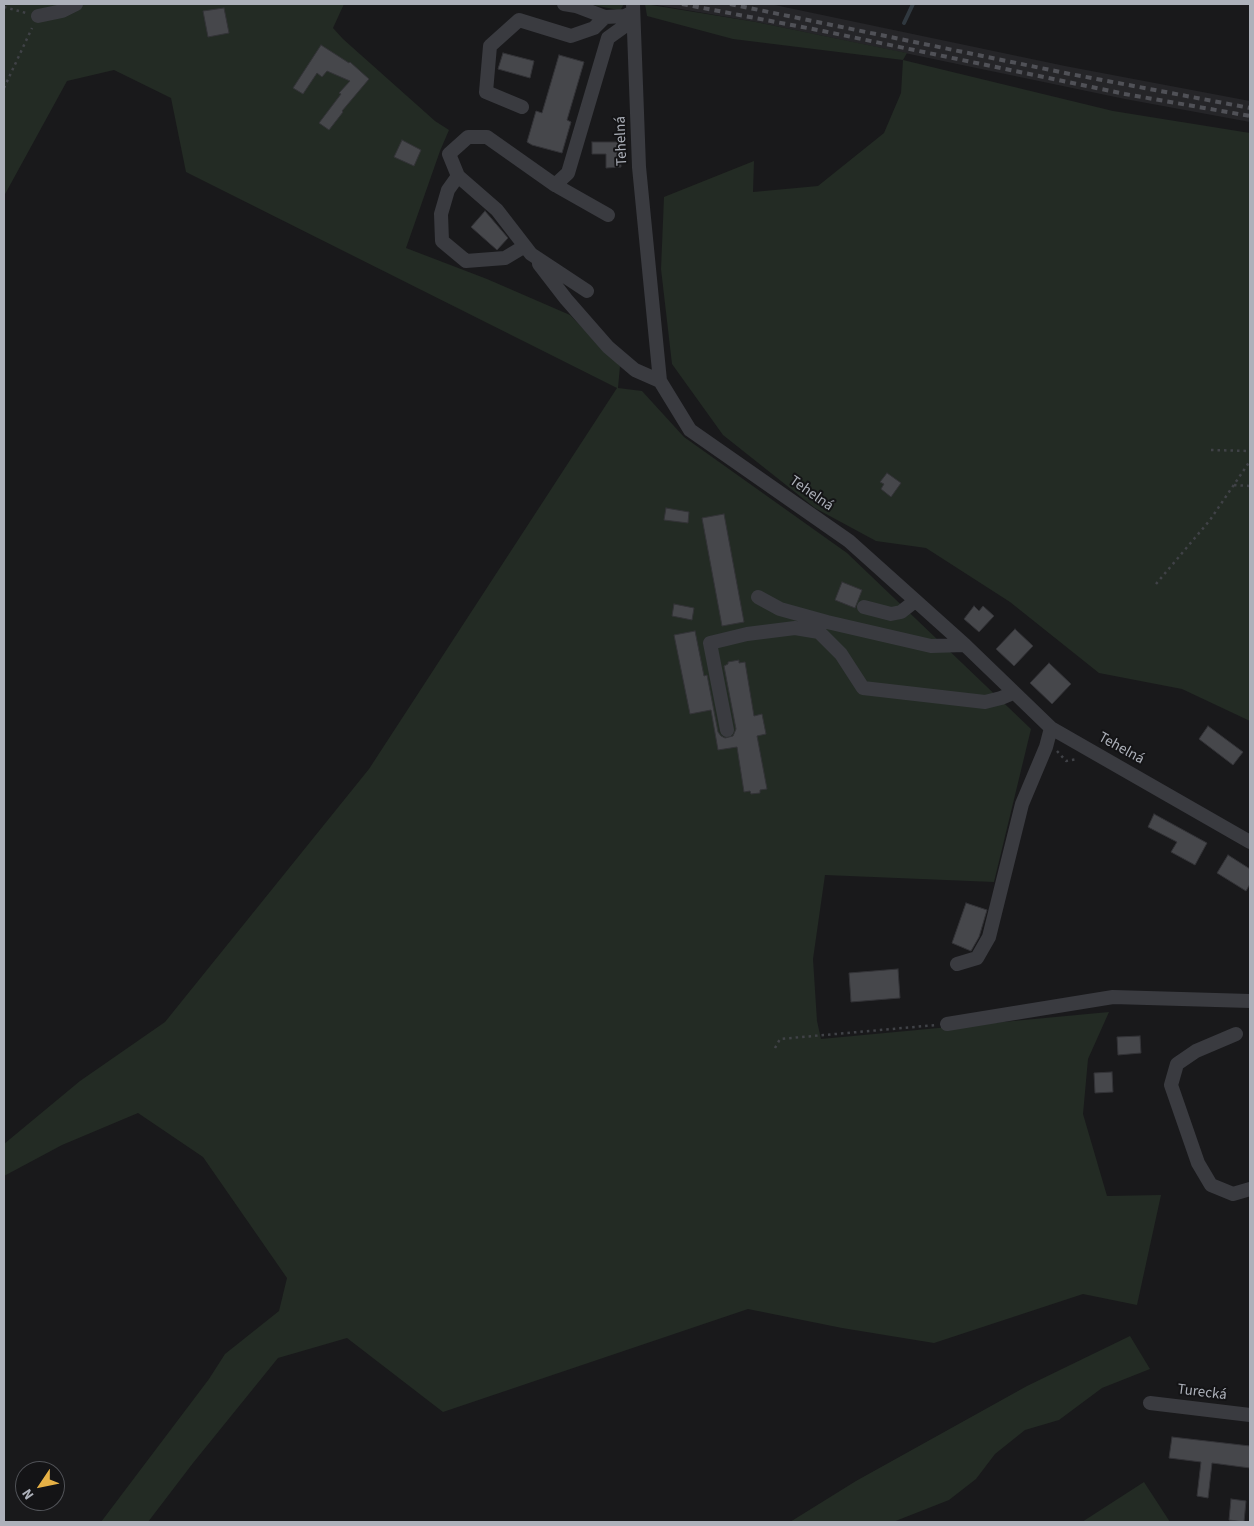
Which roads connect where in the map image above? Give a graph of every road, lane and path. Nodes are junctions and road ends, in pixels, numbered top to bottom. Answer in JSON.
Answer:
{"nodes":[{"id":1,"x":76,"y":4,"type":"edge"},
{"id":2,"x":564,"y":4,"type":"edge"},
{"id":3,"x":4,"y":7,"type":"edge"},
{"id":4,"x":633,"y":12,"type":"edge"},
{"id":5,"x":38,"y":16,"type":"junction"},
{"id":6,"x":605,"y":17,"type":"junction"},
{"id":7,"x":4,"y":88,"type":"edge"},
{"id":8,"x":522,"y":107,"type":"dead end"},
{"id":9,"x":458,"y":176,"type":"junction"},
{"id":10,"x":555,"y":185,"type":"junction"},
{"id":11,"x":608,"y":215,"type":"dead end"},
{"id":12,"x":528,"y":250,"type":"junction"},
{"id":13,"x":587,"y":291,"type":"dead end"},
{"id":14,"x":660,"y":381,"type":"junction"},
{"id":15,"x":1211,"y":450,"type":"dead end"},
{"id":16,"x":1250,"y":451,"type":"edge"},
{"id":17,"x":1250,"y":461,"type":"edge"},
{"id":18,"x":1234,"y":485,"type":"junction"},
{"id":19,"x":1250,"y":486,"type":"edge"},
{"id":20,"x":1156,"y":584,"type":"dead end"},
{"id":21,"x":758,"y":597,"type":"dead end"},
{"id":22,"x":915,"y":601,"type":"junction"},
{"id":23,"x":864,"y":607,"type":"dead end"},
{"id":24,"x":965,"y":645,"type":"junction"},
{"id":25,"x":1013,"y":693,"type":"junction"},
{"id":26,"x":1052,"y":728,"type":"junction"},
{"id":27,"x":727,"y":730,"type":"dead end"},
{"id":28,"x":1250,"y":842,"type":"edge"},
{"id":29,"x":957,"y":964,"type":"dead end"},
{"id":30,"x":1250,"y":1001,"type":"edge"},
{"id":31,"x":947,"y":1024,"type":"joint"},
{"id":32,"x":1236,"y":1034,"type":"dead end"},
{"id":33,"x":775,"y":1048,"type":"dead end"},
{"id":34,"x":1250,"y":1189,"type":"edge"},
{"id":35,"x":1150,"y":1403,"type":"dead end"},
{"id":36,"x":1250,"y":1415,"type":"edge"}],
"edges":[{"from":1,"to":5,"type":"street"},
{"from":2,"to":6,"type":"street"},
{"from":3,"to":5,"type":"path"},
{"from":4,"to":6,"type":"street"},
{"from":4,"to":10,"type":"street"},
{"from":4,"to":14,"type":"street","name":"Tehelná"},
{"from":5,"to":7,"type":"path"},
{"from":6,"to":8,"type":"street"},
{"from":9,"to":10,"type":"street"},
{"from":9,"to":12,"type":"street"},
{"from":9,"to":12,"type":"street"},
{"from":10,"to":11,"type":"street"},
{"from":12,"to":13,"type":"street"},
{"from":12,"to":14,"type":"street"},
{"from":14,"to":22,"type":"street","name":"Tehelná"},
{"from":15,"to":16,"type":"path"},
{"from":17,"to":18,"type":"path"},
{"from":18,"to":19,"type":"path"},
{"from":18,"to":20,"type":"path"},
{"from":21,"to":24,"type":"street"},
{"from":22,"to":23,"type":"street"},
{"from":22,"to":24,"type":"street","name":"Tehelná"},
{"from":24,"to":25,"type":"street","name":"Tehelná"},
{"from":25,"to":26,"type":"street","name":"Tehelná"},
{"from":25,"to":27,"type":"street"},
{"from":26,"to":28,"type":"street","name":"Tehelná"},
{"from":26,"to":29,"type":"street"},
{"from":30,"to":31,"type":"street"},
{"from":31,"to":33,"type":"path"},
{"from":32,"to":34,"type":"street"},
{"from":35,"to":36,"type":"street","name":"Turecká"}]}
